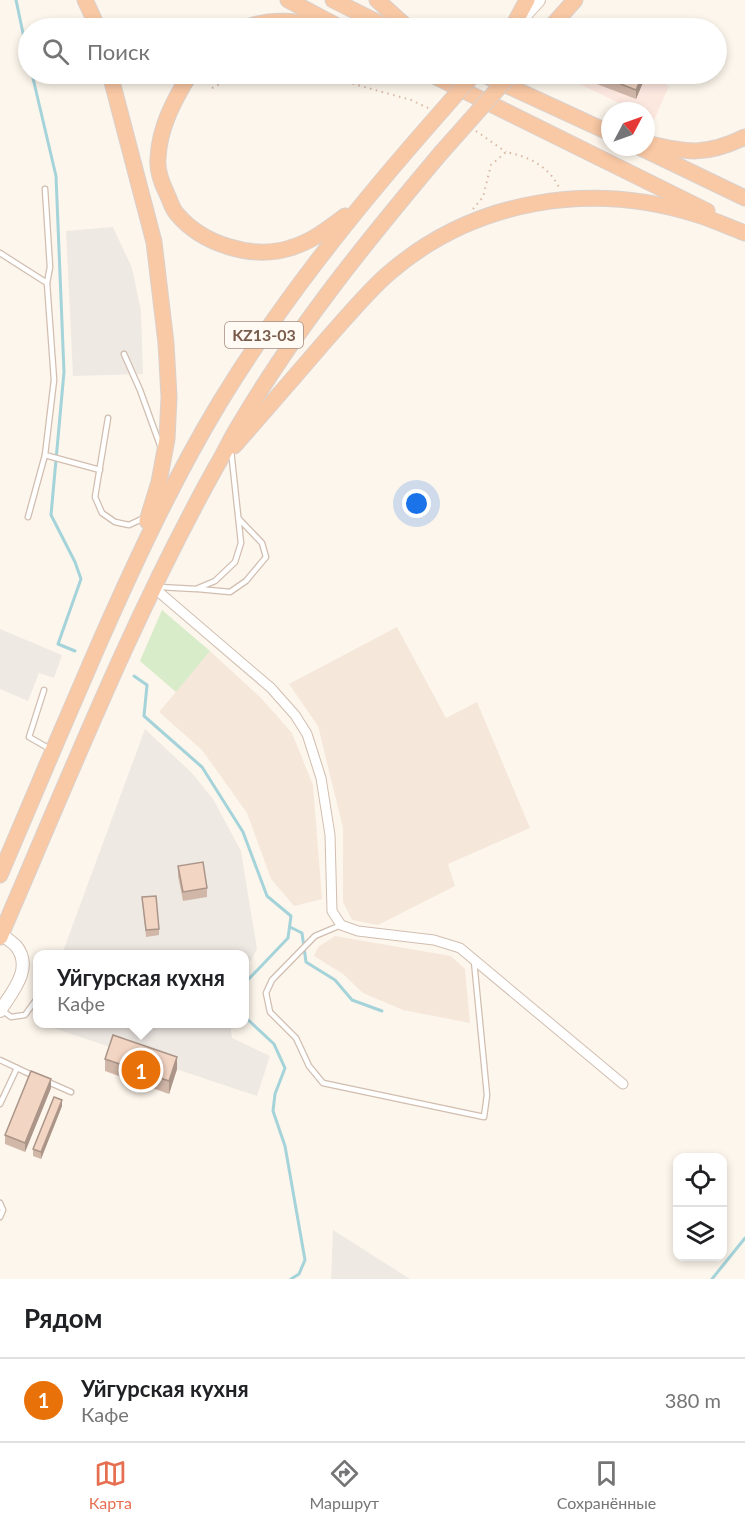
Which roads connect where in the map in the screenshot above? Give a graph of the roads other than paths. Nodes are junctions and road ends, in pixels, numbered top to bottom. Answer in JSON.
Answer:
{"nodes":[{"id":1,"x":85,"y":0,"type":"edge"},
{"id":2,"x":288,"y":0,"type":"edge"},
{"id":3,"x":333,"y":0,"type":"edge"},
{"id":4,"x":376,"y":0,"type":"edge"},
{"id":5,"x":527,"y":0,"type":"edge"},
{"id":6,"x":538,"y":0,"type":"edge"},
{"id":7,"x":574,"y":0,"type":"edge"},
{"id":8,"x":93,"y":18,"type":"edge"},
{"id":9,"x":321,"y":18,"type":"edge"},
{"id":10,"x":369,"y":18,"type":"edge"},
{"id":11,"x":397,"y":18,"type":"edge"},
{"id":12,"x":518,"y":18,"type":"edge"},
{"id":13,"x":522,"y":18,"type":"edge"},
{"id":14,"x":559,"y":18,"type":"edge"},
{"id":15,"x":113,"y":84,"type":"edge"},
{"id":16,"x":184,"y":84,"type":"edge"},
{"id":17,"x":450,"y":84,"type":"edge"},
{"id":18,"x":465,"y":84,"type":"edge"},
{"id":19,"x":502,"y":84,"type":"edge"},
{"id":20,"x":504,"y":84,"type":"edge"},
{"id":21,"x":601,"y":129,"type":"edge"},
{"id":22,"x":745,"y":137,"type":"edge"},
{"id":23,"x":655,"y":145,"type":"edge"},
{"id":24,"x":655,"y":155,"type":"edge"},
{"id":25,"x":45,"y":189,"type":"dead end"},
{"id":26,"x":745,"y":198,"type":"edge"},
{"id":27,"x":362,"y":203,"type":"junction"},
{"id":28,"x":745,"y":231,"type":"edge"},
{"id":29,"x":0,"y":254,"type":"edge"},
{"id":30,"x":47,"y":283,"type":"junction"},
{"id":31,"x":124,"y":354,"type":"dead end"},
{"id":32,"x":108,"y":418,"type":"dead end"},
{"id":33,"x":231,"y":445,"type":"junction"},
{"id":34,"x":45,"y":454,"type":"junction"},
{"id":35,"x":164,"y":456,"type":"junction"},
{"id":36,"x":100,"y":470,"type":"junction"},
{"id":37,"x":149,"y":515,"type":"junction"},
{"id":38,"x":28,"y":517,"type":"dead end"},
{"id":39,"x":238,"y":518,"type":"junction"},
{"id":40,"x":135,"y":562,"type":"junction"},
{"id":41,"x":153,"y":586,"type":"junction"},
{"id":42,"x":196,"y":589,"type":"junction"},
{"id":43,"x":44,"y":690,"type":"dead end"},
{"id":44,"x":52,"y":750,"type":"junction"},
{"id":45,"x":0,"y":875,"type":"edge"},
{"id":46,"x":341,"y":925,"type":"junction"},
{"id":47,"x":1,"y":935,"type":"edge"},
{"id":48,"x":474,"y":958,"type":"junction"},
{"id":49,"x":33,"y":1004,"type":"edge"},
{"id":50,"x":1,"y":1010,"type":"edge"},
{"id":51,"x":0,"y":1060,"type":"edge"},
{"id":52,"x":17,"y":1068,"type":"junction"},
{"id":53,"x":623,"y":1084,"type":"dead end"},
{"id":54,"x":71,"y":1092,"type":"dead end"},
{"id":55,"x":0,"y":1104,"type":"edge"},
{"id":56,"x":0,"y":1203,"type":"edge"},
{"id":57,"x":0,"y":1217,"type":"edge"}],
"edges":[{"from":1,"to":8,"type":"highway"},
{"from":2,"to":9,"type":"highway"},
{"from":3,"to":10,"type":"highway"},
{"from":4,"to":11,"type":"highway"},
{"from":5,"to":12,"type":"highway"},
{"from":6,"to":13,"type":"main road"},
{"from":7,"to":14,"type":"highway"},
{"from":15,"to":35,"type":"highway"},
{"from":16,"to":27,"type":"highway"},
{"from":17,"to":28,"type":"highway"},
{"from":18,"to":27,"type":"highway","number":"KZ13-03","bridge":true},
{"from":19,"to":33,"type":"highway","number":"KZ13-03","bridge":true},
{"from":20,"to":21,"type":"highway"},
{"from":22,"to":23,"type":"highway"},
{"from":24,"to":26,"type":"highway"},
{"from":25,"to":30,"type":"lane"},
{"from":27,"to":40,"type":"highway","number":"KZ13-03"},
{"from":28,"to":33,"type":"highway"},
{"from":29,"to":30,"type":"lane"},
{"from":30,"to":34,"type":"lane"},
{"from":31,"to":35,"type":"lane"},
{"from":32,"to":36,"type":"lane"},
{"from":33,"to":39,"type":"lane"},
{"from":33,"to":41,"type":"highway"},
{"from":34,"to":36,"type":"lane"},
{"from":34,"to":38,"type":"lane"},
{"from":35,"to":37,"type":"highway"},
{"from":36,"to":37,"type":"lane"},
{"from":37,"to":40,"type":"highway"},
{"from":39,"to":42,"type":"lane"},
{"from":39,"to":42,"type":"lane"},
{"from":40,"to":44,"type":"highway","number":"KZ13-03"},
{"from":41,"to":42,"type":"lane"},
{"from":41,"to":46,"type":"street"},
{"from":41,"to":47,"type":"highway"},
{"from":43,"to":44,"type":"lane"},
{"from":44,"to":45,"type":"highway","number":"KZ13-03"},
{"from":46,"to":48,"type":"street"},
{"from":46,"to":48,"type":"lane"},
{"from":47,"to":50,"type":"street"},
{"from":48,"to":53,"type":"street"},
{"from":49,"to":50,"type":"lane"},
{"from":51,"to":52,"type":"lane"},
{"from":52,"to":54,"type":"lane"},
{"from":52,"to":55,"type":"lane"},
{"from":56,"to":57,"type":"lane"}]}
